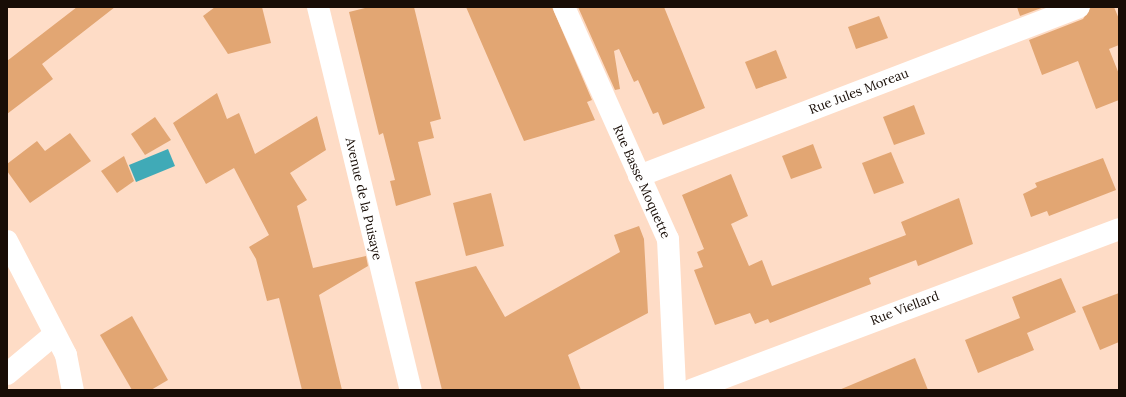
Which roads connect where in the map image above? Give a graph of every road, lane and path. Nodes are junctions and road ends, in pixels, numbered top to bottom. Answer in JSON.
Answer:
{"nodes":[{"id":1,"x":318,"y":7,"type":"edge"},
{"id":2,"x":564,"y":7,"type":"edge"},
{"id":3,"x":1079,"y":7,"type":"edge"},
{"id":4,"x":639,"y":176,"type":"junction"},
{"id":5,"x":1119,"y":229,"type":"edge"},
{"id":6,"x":7,"y":241,"type":"edge"},
{"id":7,"x":55,"y":334,"type":"junction"},
{"id":8,"x":7,"y":374,"type":"edge"},
{"id":9,"x":73,"y":390,"type":"edge"},
{"id":10,"x":411,"y":390,"type":"edge"},
{"id":11,"x":675,"y":390,"type":"edge"},
{"id":12,"x":691,"y":390,"type":"edge"}],
"edges":[{"from":1,"to":10,"type":"street","name":"Avenue de la Puisaye"},
{"from":2,"to":4,"type":"street","name":"Rue Basse Moquette"},
{"from":3,"to":4,"type":"street","name":"Rue Jules Moreau"},
{"from":4,"to":11,"type":"street","name":"Rue Basse Moquette"},
{"from":5,"to":12,"type":"street","name":"Rue Viellard"},
{"from":6,"to":7,"type":"street"},
{"from":7,"to":8,"type":"street"},
{"from":7,"to":9,"type":"street"}]}
